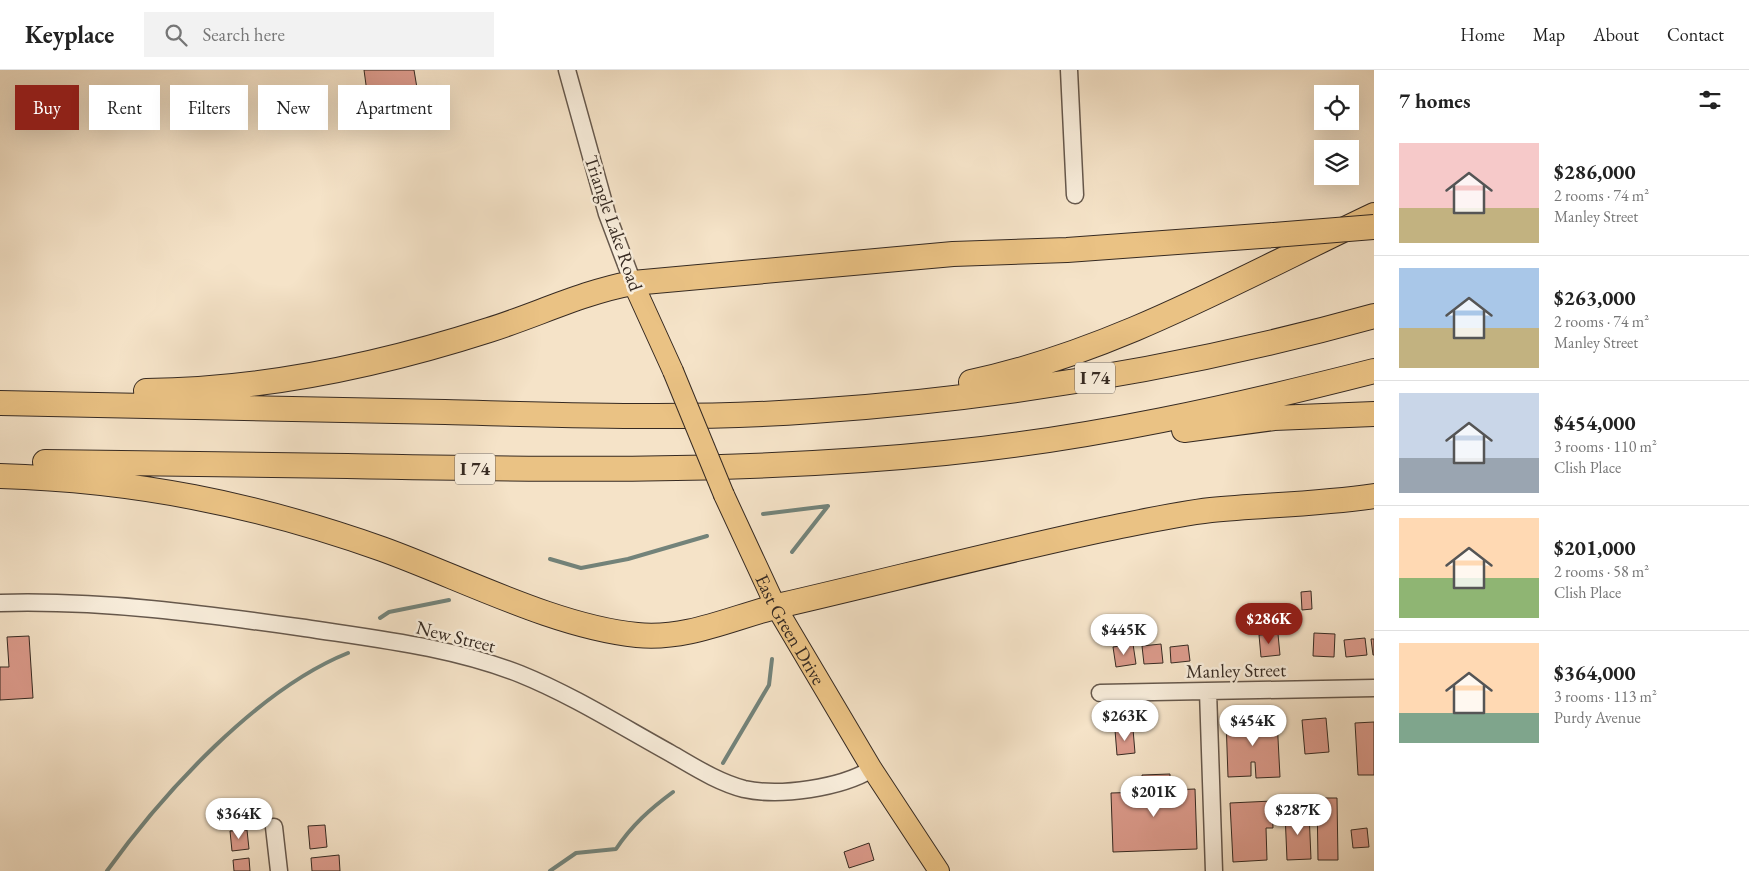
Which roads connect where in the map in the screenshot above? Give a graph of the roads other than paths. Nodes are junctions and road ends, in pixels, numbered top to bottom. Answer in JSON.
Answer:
{"nodes":[{"id":1,"x":567,"y":70,"type":"edge"},
{"id":2,"x":1069,"y":70,"type":"edge"},
{"id":3,"x":1075,"y":195,"type":"dead end"},
{"id":4,"x":1374,"y":215,"type":"edge"},
{"id":5,"x":1374,"y":227,"type":"edge"},
{"id":6,"x":633,"y":283,"type":"junction"},
{"id":7,"x":1374,"y":316,"type":"edge"},
{"id":8,"x":673,"y":371,"type":"joint"},
{"id":9,"x":1374,"y":371,"type":"edge"},
{"id":10,"x":0,"y":398,"type":"edge"},
{"id":11,"x":0,"y":403,"type":"edge"},
{"id":12,"x":812,"y":411,"type":"junction"},
{"id":13,"x":1374,"y":414,"type":"edge"},
{"id":14,"x":949,"y":453,"type":"junction"},
{"id":15,"x":0,"y":462,"type":"edge"},
{"id":16,"x":0,"y":476,"type":"edge"},
{"id":17,"x":1374,"y":496,"type":"edge"},
{"id":18,"x":0,"y":604,"type":"edge"},
{"id":19,"x":776,"y":607,"type":"junction"},
{"id":20,"x":1374,"y":688,"type":"edge"},
{"id":21,"x":1208,"y":690,"type":"junction"},
{"id":22,"x":1100,"y":693,"type":"dead end"},
{"id":23,"x":872,"y":769,"type":"junction"},
{"id":24,"x":274,"y":827,"type":"dead end"},
{"id":25,"x":279,"y":871,"type":"edge"},
{"id":26,"x":939,"y":871,"type":"edge"},
{"id":27,"x":1214,"y":871,"type":"edge"}],
"edges":[{"from":1,"to":6,"type":"street","name":"Triangle Lake Road"},
{"from":2,"to":3,"type":"street"},
{"from":4,"to":12,"type":"highway"},
{"from":5,"to":6,"type":"highway","bridge":true},
{"from":6,"to":8,"type":"main road","name":"Triangle Lake Road"},
{"from":6,"to":10,"type":"highway"},
{"from":7,"to":12,"type":"highway","number":"I 74"},
{"from":8,"to":19,"type":"main road","name":"East Green Drive","bridge":true},
{"from":9,"to":14,"type":"highway","number":"I 74"},
{"from":11,"to":12,"type":"highway","number":"I 74"},
{"from":13,"to":14,"type":"highway"},
{"from":14,"to":15,"type":"highway","number":"I 74"},
{"from":16,"to":19,"type":"highway"},
{"from":17,"to":19,"type":"highway"},
{"from":18,"to":23,"type":"street","name":"New Street"},
{"from":19,"to":23,"type":"main road","name":"East Green Drive"},
{"from":20,"to":21,"type":"street","name":"Manley Street"},
{"from":21,"to":22,"type":"street","name":"Manley Street"},
{"from":21,"to":27,"type":"street"},
{"from":23,"to":26,"type":"main road","name":"East Green Drive"},
{"from":24,"to":25,"type":"street"}]}
